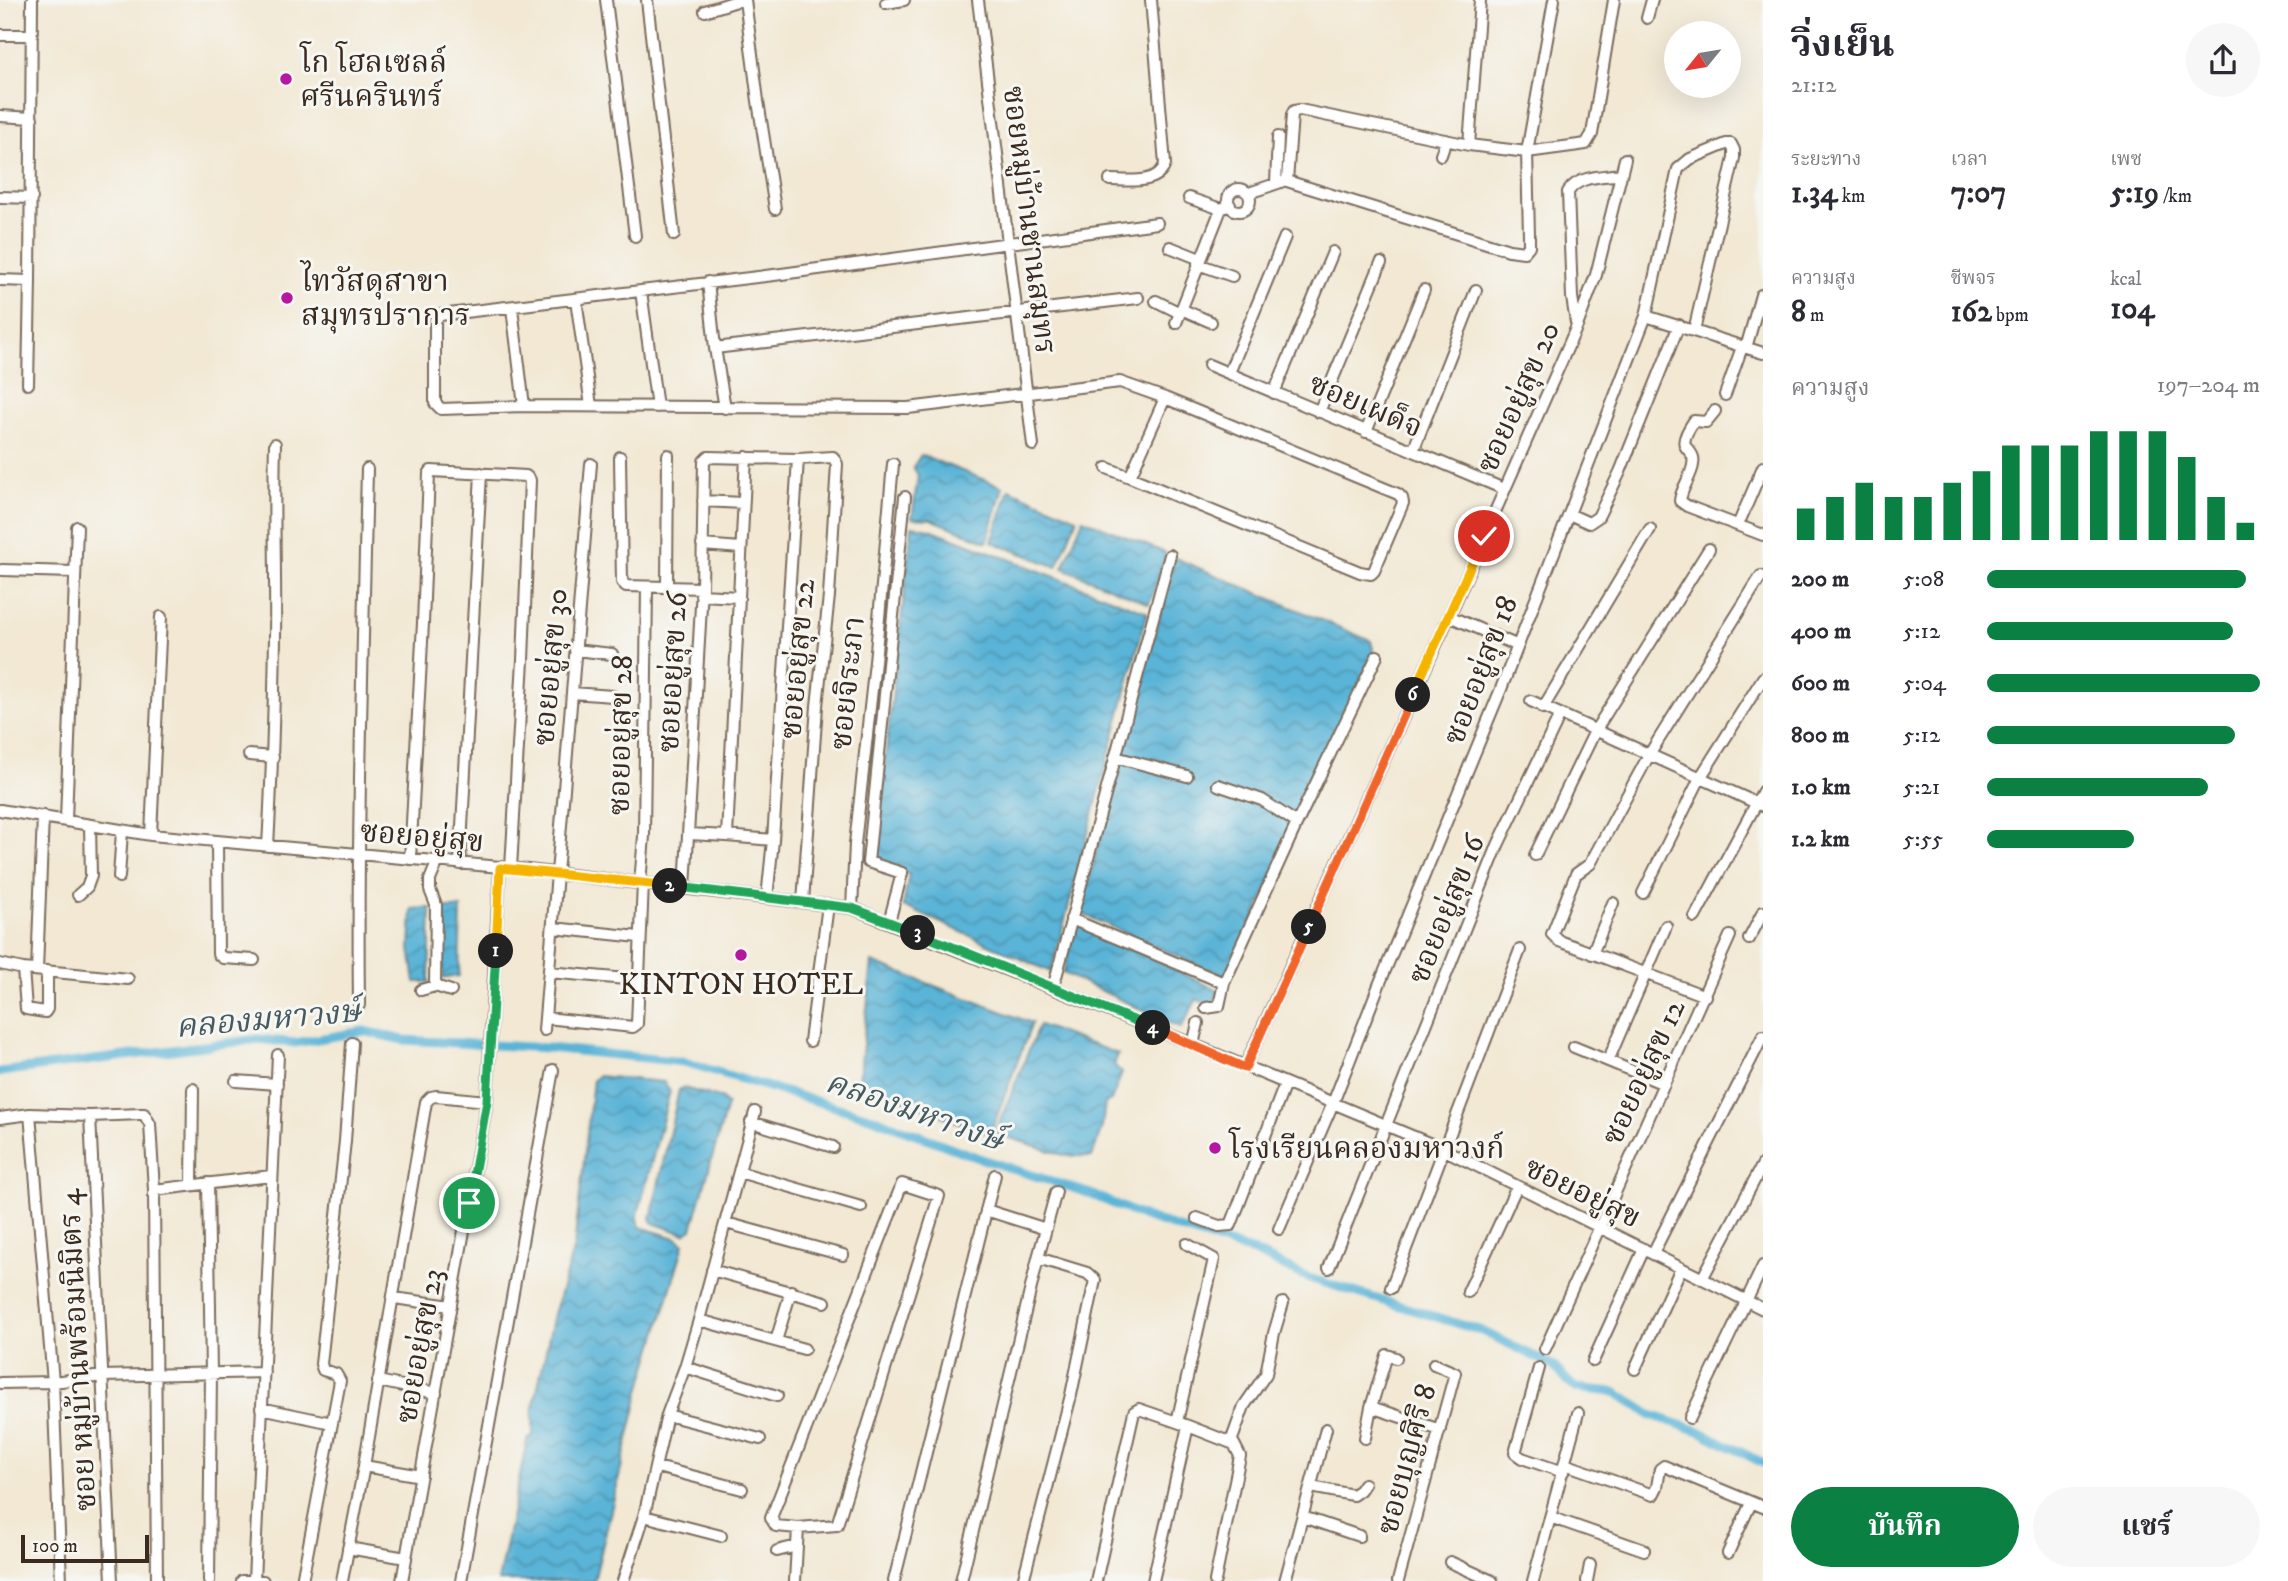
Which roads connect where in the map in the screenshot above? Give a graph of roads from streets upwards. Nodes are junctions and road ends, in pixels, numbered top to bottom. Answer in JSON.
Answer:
{"nodes":[{"id":1,"x":32,"y":0,"type":"edge"},
{"id":2,"x":606,"y":0,"type":"edge"},
{"id":3,"x":646,"y":0,"type":"edge"},
{"id":4,"x":742,"y":0,"type":"edge"},
{"id":5,"x":904,"y":0,"type":"edge"},
{"id":6,"x":978,"y":0,"type":"edge"},
{"id":7,"x":1151,"y":0,"type":"edge"},
{"id":8,"x":1480,"y":0,"type":"edge"},
{"id":9,"x":1554,"y":0,"type":"edge"},
{"id":10,"x":1614,"y":0,"type":"edge"},
{"id":11,"x":1652,"y":0,"type":"edge"},
{"id":12,"x":886,"y":3,"type":"dead end"},
{"id":13,"x":705,"y":10,"type":"dead end"},
{"id":14,"x":1647,"y":18,"type":"dead end"},
{"id":15,"x":0,"y":35,"type":"edge"},
{"id":16,"x":32,"y":35,"type":"junction"},
{"id":17,"x":0,"y":116,"type":"edge"},
{"id":18,"x":32,"y":118,"type":"junction"},
{"id":19,"x":1278,"y":137,"type":"dead end"},
{"id":20,"x":1446,"y":140,"type":"junction"},
{"id":21,"x":1469,"y":145,"type":"junction"},
{"id":22,"x":1527,"y":152,"type":"junction"},
{"id":23,"x":1441,"y":155,"type":"dead end"},
{"id":24,"x":1625,"y":159,"type":"dead end"},
{"id":25,"x":1621,"y":174,"type":"junction"},
{"id":26,"x":1110,"y":180,"type":"dead end"},
{"id":27,"x":1281,"y":182,"type":"junction"},
{"id":28,"x":0,"y":197,"type":"edge"},
{"id":29,"x":32,"y":198,"type":"junction"},
{"id":30,"x":1189,"y":198,"type":"dead end"},
{"id":31,"x":1225,"y":207,"type":"junction"},
{"id":32,"x":775,"y":209,"type":"dead end"},
{"id":33,"x":1157,"y":223,"type":"dead end"},
{"id":34,"x":674,"y":235,"type":"dead end"},
{"id":35,"x":635,"y":236,"type":"dead end"},
{"id":36,"x":1285,"y":237,"type":"dead end"},
{"id":37,"x":1008,"y":242,"type":"junction"},
{"id":38,"x":1170,"y":247,"type":"dead end"},
{"id":39,"x":1333,"y":252,"type":"dead end"},
{"id":40,"x":1199,"y":262,"type":"junction"},
{"id":41,"x":1381,"y":263,"type":"dead end"},
{"id":42,"x":1232,"y":276,"type":"dead end"},
{"id":43,"x":0,"y":281,"type":"edge"},
{"id":44,"x":30,"y":281,"type":"junction"},
{"id":45,"x":708,"y":282,"type":"junction"},
{"id":46,"x":1424,"y":289,"type":"dead end"},
{"id":47,"x":1476,"y":290,"type":"dead end"},
{"id":48,"x":641,"y":291,"type":"junction"},
{"id":49,"x":1761,"y":295,"type":"dead end"},
{"id":50,"x":1138,"y":298,"type":"dead end"},
{"id":51,"x":576,"y":299,"type":"junction"},
{"id":52,"x":1156,"y":301,"type":"dead end"},
{"id":53,"x":512,"y":308,"type":"junction"},
{"id":54,"x":1017,"y":313,"type":"junction"},
{"id":55,"x":1179,"y":315,"type":"junction"},
{"id":56,"x":1646,"y":316,"type":"junction"},
{"id":57,"x":1212,"y":322,"type":"dead end"},
{"id":58,"x":1679,"y":325,"type":"junction"},
{"id":59,"x":1577,"y":326,"type":"junction"},
{"id":60,"x":1694,"y":331,"type":"junction"},
{"id":61,"x":1744,"y":347,"type":"junction"},
{"id":62,"x":715,"y":348,"type":"junction"},
{"id":63,"x":1763,"y":352,"type":"edge"},
{"id":64,"x":1209,"y":365,"type":"dead end"},
{"id":65,"x":1230,"y":373,"type":"junction"},
{"id":66,"x":28,"y":384,"type":"dead end"},
{"id":67,"x":1027,"y":393,"type":"junction"},
{"id":68,"x":1274,"y":393,"type":"junction"},
{"id":69,"x":1725,"y":395,"type":"dead end"},
{"id":70,"x":1165,"y":398,"type":"junction"},
{"id":71,"x":524,"y":406,"type":"junction"},
{"id":72,"x":591,"y":406,"type":"junction"},
{"id":73,"x":657,"y":408,"type":"junction"},
{"id":74,"x":725,"y":408,"type":"junction"},
{"id":75,"x":1715,"y":411,"type":"dead end"},
{"id":76,"x":1320,"y":412,"type":"junction"},
{"id":77,"x":1366,"y":432,"type":"junction"},
{"id":78,"x":275,"y":444,"type":"dead end"},
{"id":79,"x":1033,"y":445,"type":"dead end"},
{"id":80,"x":1413,"y":451,"type":"junction"},
{"id":81,"x":668,"y":456,"type":"dead end"},
{"id":82,"x":620,"y":457,"type":"dead end"},
{"id":83,"x":746,"y":457,"type":"junction"},
{"id":84,"x":798,"y":459,"type":"junction"},
{"id":85,"x":591,"y":464,"type":"dead end"},
{"id":86,"x":893,"y":464,"type":"dead end"},
{"id":87,"x":1763,"y":467,"type":"edge"},
{"id":88,"x":1107,"y":468,"type":"dead end"},
{"id":89,"x":367,"y":470,"type":"dead end"},
{"id":90,"x":481,"y":473,"type":"junction"},
{"id":91,"x":1130,"y":477,"type":"junction"},
{"id":92,"x":1504,"y":489,"type":"junction"},
{"id":93,"x":905,"y":497,"type":"dead end"},
{"id":94,"x":703,"y":501,"type":"junction"},
{"id":95,"x":743,"y":503,"type":"junction"},
{"id":96,"x":1569,"y":514,"type":"junction"},
{"id":97,"x":1738,"y":525,"type":"junction"},
{"id":98,"x":77,"y":527,"type":"dead end"},
{"id":99,"x":1650,"y":529,"type":"dead end"},
{"id":100,"x":1763,"y":535,"type":"edge"},
{"id":101,"x":702,"y":545,"type":"junction"},
{"id":102,"x":741,"y":548,"type":"junction"},
{"id":103,"x":1709,"y":549,"type":"dead end"},
{"id":104,"x":1170,"y":555,"type":"dead end"},
{"id":105,"x":2,"y":570,"type":"edge"},
{"id":106,"x":74,"y":572,"type":"junction"},
{"id":107,"x":1761,"y":576,"type":"dead end"},
{"id":108,"x":647,"y":587,"type":"junction"},
{"id":109,"x":667,"y":587,"type":"junction"},
{"id":110,"x":701,"y":592,"type":"junction"},
{"id":111,"x":739,"y":597,"type":"junction"},
{"id":112,"x":1449,"y":616,"type":"junction"},
{"id":113,"x":162,"y":617,"type":"dead end"},
{"id":114,"x":1516,"y":645,"type":"junction"},
{"id":115,"x":575,"y":650,"type":"junction"},
{"id":116,"x":612,"y":654,"type":"dead end"},
{"id":117,"x":1377,"y":656,"type":"dead end"},
{"id":118,"x":1763,"y":678,"type":"edge"},
{"id":119,"x":572,"y":693,"type":"junction"},
{"id":120,"x":613,"y":696,"type":"dead end"},
{"id":121,"x":1531,"y":701,"type":"dead end"},
{"id":122,"x":1543,"y":708,"type":"junction"},
{"id":123,"x":1560,"y":715,"type":"junction"},
{"id":124,"x":1595,"y":731,"type":"junction"},
{"id":125,"x":249,"y":755,"type":"dead end"},
{"id":126,"x":1649,"y":755,"type":"junction"},
{"id":127,"x":272,"y":757,"type":"junction"},
{"id":128,"x":1115,"y":757,"type":"junction"},
{"id":129,"x":1187,"y":776,"type":"dead end"},
{"id":130,"x":1700,"y":778,"type":"junction"},
{"id":131,"x":1218,"y":785,"type":"dead end"},
{"id":132,"x":1763,"y":791,"type":"edge"},
{"id":133,"x":1759,"y":805,"type":"edge"},
{"id":134,"x":0,"y":810,"type":"edge"},
{"id":135,"x":43,"y":816,"type":"junction"},
{"id":136,"x":66,"y":820,"type":"junction"},
{"id":137,"x":1297,"y":823,"type":"junction"},
{"id":138,"x":90,"y":825,"type":"junction"},
{"id":139,"x":122,"y":831,"type":"junction"},
{"id":140,"x":689,"y":834,"type":"junction"},
{"id":141,"x":151,"y":835,"type":"junction"},
{"id":142,"x":727,"y":836,"type":"junction"},
{"id":143,"x":773,"y":840,"type":"junction"},
{"id":144,"x":217,"y":842,"type":"junction"},
{"id":145,"x":268,"y":846,"type":"junction"},
{"id":146,"x":358,"y":854,"type":"junction"},
{"id":147,"x":1535,"y":855,"type":"dead end"},
{"id":148,"x":410,"y":859,"type":"junction"},
{"id":149,"x":437,"y":863,"type":"junction"},
{"id":150,"x":460,"y":864,"type":"junction"},
{"id":151,"x":506,"y":868,"type":"junction"},
{"id":152,"x":556,"y":874,"type":"junction"},
{"id":153,"x":119,"y":877,"type":"dead end"},
{"id":154,"x":642,"y":883,"type":"junction"},
{"id":155,"x":685,"y":888,"type":"junction"},
{"id":156,"x":1643,"y":893,"type":"dead end"},
{"id":157,"x":78,"y":895,"type":"dead end"},
{"id":158,"x":767,"y":898,"type":"junction"},
{"id":159,"x":803,"y":902,"type":"junction"},
{"id":160,"x":1613,"y":903,"type":"dead end"},
{"id":161,"x":828,"y":905,"type":"junction"},
{"id":162,"x":852,"y":908,"type":"junction"},
{"id":163,"x":1763,"y":912,"type":"edge"},
{"id":164,"x":1695,"y":918,"type":"dead end"},
{"id":165,"x":1071,"y":919,"type":"junction"},
{"id":166,"x":890,"y":922,"type":"junction"},
{"id":167,"x":1666,"y":926,"type":"dead end"},
{"id":168,"x":554,"y":928,"type":"junction"},
{"id":169,"x":1730,"y":936,"type":"dead end"},
{"id":170,"x":639,"y":937,"type":"junction"},
{"id":171,"x":1749,"y":939,"type":"dead end"},
{"id":172,"x":1520,"y":950,"type":"dead end"},
{"id":173,"x":1592,"y":954,"type":"junction"},
{"id":174,"x":254,"y":960,"type":"dead end"},
{"id":175,"x":0,"y":964,"type":"edge"},
{"id":176,"x":23,"y":969,"type":"junction"},
{"id":177,"x":42,"y":971,"type":"junction"},
{"id":178,"x":549,"y":972,"type":"junction"},
{"id":179,"x":1645,"y":973,"type":"junction"},
{"id":180,"x":128,"y":979,"type":"dead end"},
{"id":181,"x":637,"y":981,"type":"junction"},
{"id":182,"x":1224,"y":983,"type":"junction"},
{"id":183,"x":435,"y":986,"type":"junction"},
{"id":184,"x":1053,"y":988,"type":"junction"},
{"id":185,"x":421,"y":990,"type":"dead end"},
{"id":186,"x":451,"y":991,"type":"dead end"},
{"id":187,"x":1705,"y":996,"type":"junction"},
{"id":188,"x":359,"y":1005,"type":"dead end"},
{"id":189,"x":1206,"y":1008,"type":"dead end"},
{"id":190,"x":1198,"y":1023,"type":"dead end"},
{"id":191,"x":545,"y":1024,"type":"joint"},
{"id":192,"x":1763,"y":1036,"type":"edge"},
{"id":193,"x":810,"y":1041,"type":"dead end"},
{"id":194,"x":352,"y":1044,"type":"dead end"},
{"id":195,"x":1193,"y":1045,"type":"junction"},
{"id":196,"x":1574,"y":1047,"type":"dead end"},
{"id":197,"x":278,"y":1055,"type":"dead end"},
{"id":198,"x":1608,"y":1060,"type":"junction"},
{"id":199,"x":1245,"y":1068,"type":"junction"},
{"id":200,"x":553,"y":1070,"type":"dead end"},
{"id":201,"x":236,"y":1081,"type":"dead end"},
{"id":202,"x":277,"y":1084,"type":"junction"},
{"id":203,"x":1285,"y":1084,"type":"junction"},
{"id":204,"x":1664,"y":1084,"type":"junction"},
{"id":205,"x":193,"y":1089,"type":"dead end"},
{"id":206,"x":487,"y":1101,"type":"junction"},
{"id":207,"x":1334,"y":1103,"type":"junction"},
{"id":208,"x":30,"y":1114,"type":"junction"},
{"id":209,"x":90,"y":1116,"type":"junction"},
{"id":210,"x":0,"y":1118,"type":"edge"},
{"id":211,"x":1386,"y":1124,"type":"junction"},
{"id":212,"x":833,"y":1147,"type":"dead end"},
{"id":213,"x":1443,"y":1149,"type":"junction"},
{"id":214,"x":1763,"y":1164,"type":"edge"},
{"id":215,"x":739,"y":1172,"type":"junction"},
{"id":216,"x":271,"y":1175,"type":"junction"},
{"id":217,"x":995,"y":1175,"type":"dead end"},
{"id":218,"x":208,"y":1183,"type":"junction"},
{"id":219,"x":192,"y":1184,"type":"junction"},
{"id":220,"x":1517,"y":1186,"type":"junction"},
{"id":221,"x":154,"y":1190,"type":"junction"},
{"id":222,"x":1056,"y":1192,"type":"dead end"},
{"id":223,"x":861,"y":1207,"type":"dead end"},
{"id":224,"x":986,"y":1210,"type":"junction"},
{"id":225,"x":1197,"y":1218,"type":"dead end"},
{"id":226,"x":726,"y":1223,"type":"junction"},
{"id":227,"x":1599,"y":1227,"type":"junction"},
{"id":228,"x":1279,"y":1228,"type":"dead end"},
{"id":229,"x":1046,"y":1229,"type":"junction"},
{"id":230,"x":1187,"y":1244,"type":"dead end"},
{"id":231,"x":1648,"y":1251,"type":"junction"},
{"id":232,"x":843,"y":1255,"type":"dead end"},
{"id":233,"x":1038,"y":1258,"type":"junction"},
{"id":234,"x":1763,"y":1266,"type":"edge"},
{"id":235,"x":1329,"y":1268,"type":"dead end"},
{"id":236,"x":1681,"y":1268,"type":"junction"},
{"id":237,"x":712,"y":1270,"type":"junction"},
{"id":238,"x":1702,"y":1279,"type":"junction"},
{"id":239,"x":1391,"y":1288,"type":"dead end"},
{"id":240,"x":791,"y":1292,"type":"junction"},
{"id":241,"x":1468,"y":1292,"type":"dead end"},
{"id":242,"x":394,"y":1298,"type":"junction"},
{"id":243,"x":1746,"y":1300,"type":"junction"},
{"id":244,"x":825,"y":1302,"type":"dead end"},
{"id":245,"x":1283,"y":1303,"type":"dead end"},
{"id":246,"x":451,"y":1306,"type":"junction"},
{"id":247,"x":1763,"y":1309,"type":"edge"},
{"id":248,"x":699,"y":1320,"type":"junction"},
{"id":249,"x":776,"y":1341,"type":"junction"},
{"id":250,"x":804,"y":1349,"type":"dead end"},
{"id":251,"x":1545,"y":1349,"type":"dead end"},
{"id":252,"x":1396,"y":1358,"type":"dead end"},
{"id":253,"x":1593,"y":1361,"type":"dead end"},
{"id":254,"x":1434,"y":1364,"type":"dead end"},
{"id":255,"x":685,"y":1367,"type":"junction"},
{"id":256,"x":1539,"y":1368,"type":"dead end"},
{"id":257,"x":1635,"y":1369,"type":"dead end"},
{"id":258,"x":211,"y":1372,"type":"junction"},
{"id":259,"x":264,"y":1372,"type":"junction"},
{"id":260,"x":103,"y":1376,"type":"junction"},
{"id":261,"x":156,"y":1376,"type":"junction"},
{"id":262,"x":378,"y":1381,"type":"junction"},
{"id":263,"x":0,"y":1382,"type":"edge"},
{"id":264,"x":53,"y":1382,"type":"junction"},
{"id":265,"x":436,"y":1392,"type":"junction"},
{"id":266,"x":777,"y":1396,"type":"dead end"},
{"id":267,"x":1371,"y":1407,"type":"junction"},
{"id":268,"x":261,"y":1408,"type":"junction"},
{"id":269,"x":1578,"y":1413,"type":"dead end"},
{"id":270,"x":667,"y":1415,"type":"junction"},
{"id":271,"x":1690,"y":1418,"type":"dead end"},
{"id":272,"x":332,"y":1423,"type":"junction"},
{"id":273,"x":1182,"y":1424,"type":"junction"},
{"id":274,"x":1326,"y":1429,"type":"dead end"},
{"id":275,"x":1440,"y":1430,"type":"junction"},
{"id":276,"x":1365,"y":1438,"type":"dead end"},
{"id":277,"x":760,"y":1439,"type":"dead end"},
{"id":278,"x":1231,"y":1442,"type":"junction"},
{"id":279,"x":364,"y":1466,"type":"junction"},
{"id":280,"x":657,"y":1467,"type":"junction"},
{"id":281,"x":1564,"y":1468,"type":"junction"},
{"id":282,"x":421,"y":1476,"type":"junction"},
{"id":283,"x":1364,"y":1484,"type":"dead end"},
{"id":284,"x":1311,"y":1487,"type":"junction"},
{"id":285,"x":741,"y":1489,"type":"dead end"},
{"id":286,"x":1751,"y":1503,"type":"junction"},
{"id":287,"x":1763,"y":1507,"type":"edge"},
{"id":288,"x":644,"y":1516,"type":"junction"},
{"id":289,"x":1303,"y":1517,"type":"junction"},
{"id":290,"x":1550,"y":1517,"type":"junction"},
{"id":291,"x":798,"y":1528,"type":"junction"},
{"id":292,"x":721,"y":1536,"type":"dead end"},
{"id":293,"x":1359,"y":1536,"type":"dead end"},
{"id":294,"x":797,"y":1546,"type":"junction"},
{"id":295,"x":348,"y":1548,"type":"junction"},
{"id":296,"x":777,"y":1550,"type":"dead end"},
{"id":297,"x":1644,"y":1550,"type":"dead end"},
{"id":298,"x":1728,"y":1553,"type":"dead end"},
{"id":299,"x":406,"y":1558,"type":"junction"},
{"id":300,"x":1450,"y":1562,"type":"dead end"},
{"id":301,"x":1590,"y":1565,"type":"dead end"},
{"id":302,"x":61,"y":1581,"type":"edge"},
{"id":303,"x":112,"y":1581,"type":"edge"},
{"id":304,"x":157,"y":1581,"type":"edge"},
{"id":305,"x":209,"y":1581,"type":"edge"},
{"id":306,"x":242,"y":1581,"type":"edge"},
{"id":307,"x":254,"y":1581,"type":"edge"},
{"id":308,"x":263,"y":1581,"type":"edge"},
{"id":309,"x":302,"y":1581,"type":"edge"},
{"id":310,"x":342,"y":1581,"type":"edge"},
{"id":311,"x":402,"y":1581,"type":"edge"},
{"id":312,"x":461,"y":1581,"type":"edge"},
{"id":313,"x":623,"y":1581,"type":"edge"},
{"id":314,"x":795,"y":1581,"type":"edge"},
{"id":315,"x":894,"y":1581,"type":"edge"},
{"id":316,"x":961,"y":1581,"type":"edge"},
{"id":317,"x":1023,"y":1581,"type":"edge"},
{"id":318,"x":1096,"y":1581,"type":"edge"},
{"id":319,"x":1153,"y":1581,"type":"edge"},
{"id":320,"x":1214,"y":1581,"type":"edge"},
{"id":321,"x":1285,"y":1581,"type":"edge"},
{"id":322,"x":1398,"y":1581,"type":"edge"},
{"id":323,"x":1492,"y":1581,"type":"edge"},
{"id":324,"x":1533,"y":1581,"type":"edge"},
{"id":325,"x":1587,"y":1581,"type":"edge"}],
"edges":[{"from":1,"to":16,"type":"street"},
{"from":2,"to":35,"type":"street"},
{"from":3,"to":34,"type":"street"},
{"from":4,"to":13,"type":"street"},
{"from":4,"to":32,"type":"street"},
{"from":5,"to":12,"type":"street"},
{"from":6,"to":37,"type":"street","name":"ซอยหมู่บ้านชานสมุทร"},
{"from":7,"to":26,"type":"street"},
{"from":8,"to":21,"type":"street"},
{"from":9,"to":22,"type":"street"},
{"from":10,"to":22,"type":"street"},
{"from":11,"to":14,"type":"street"},
{"from":15,"to":16,"type":"street"},
{"from":16,"to":18,"type":"street"},
{"from":17,"to":18,"type":"street"},
{"from":18,"to":29,"type":"street"},
{"from":19,"to":27,"type":"street"},
{"from":20,"to":21,"type":"street"},
{"from":20,"to":23,"type":"street"},
{"from":20,"to":27,"type":"street"},
{"from":21,"to":22,"type":"street"},
{"from":22,"to":27,"type":"street"},
{"from":24,"to":25,"type":"street","name":"ซอยอยู่สุข 20"},
{"from":25,"to":59,"type":"street","name":"ซอยอยู่สุข 20"},
{"from":25,"to":59,"type":"street"},
{"from":27,"to":31,"type":"street"},
{"from":28,"to":29,"type":"street"},
{"from":29,"to":44,"type":"street"},
{"from":30,"to":31,"type":"street"},
{"from":31,"to":40,"type":"street"},
{"from":33,"to":37,"type":"street"},
{"from":36,"to":65,"type":"street"},
{"from":37,"to":45,"type":"street"},
{"from":37,"to":54,"type":"street","name":"ซอยหมู่บ้านชานสมุทร"},
{"from":38,"to":40,"type":"street"},
{"from":39,"to":68,"type":"street"},
{"from":40,"to":42,"type":"street"},
{"from":40,"to":55,"type":"street"},
{"from":41,"to":76,"type":"street"},
{"from":43,"to":44,"type":"street"},
{"from":44,"to":66,"type":"street"},
{"from":45,"to":48,"type":"street"},
{"from":45,"to":62,"type":"street"},
{"from":46,"to":77,"type":"street"},
{"from":47,"to":80,"type":"street"},
{"from":48,"to":51,"type":"street"},
{"from":48,"to":73,"type":"street"},
{"from":49,"to":61,"type":"street"},
{"from":50,"to":54,"type":"street"},
{"from":51,"to":53,"type":"street"},
{"from":51,"to":72,"type":"street"},
{"from":52,"to":55,"type":"street"},
{"from":53,"to":71,"type":"street"},
{"from":53,"to":71,"type":"street"},
{"from":54,"to":62,"type":"street"},
{"from":54,"to":67,"type":"street","name":"ซอยหมู่บ้านชานสมุทร"},
{"from":55,"to":57,"type":"street"},
{"from":56,"to":58,"type":"street"},
{"from":56,"to":60,"type":"street","name":"ซอยอยู่สุข 18"},
{"from":56,"to":96,"type":"street","name":"ซอยอยู่สุข 18"},
{"from":58,"to":60,"type":"street"},
{"from":58,"to":96,"type":"street"},
{"from":59,"to":92,"type":"street","name":"ซอยอยู่สุข 20"},
{"from":60,"to":61,"type":"street"},
{"from":61,"to":63,"type":"street"},
{"from":61,"to":69,"type":"street"},
{"from":62,"to":74,"type":"street"},
{"from":64,"to":65,"type":"street","name":"ซอยเผด็จ"},
{"from":65,"to":68,"type":"street","name":"ซอยเผด็จ"},
{"from":67,"to":70,"type":"street"},
{"from":67,"to":74,"type":"street"},
{"from":67,"to":79,"type":"street","name":"ซอยหมู่บ้านชานสมุทร"},
{"from":68,"to":76,"type":"street","name":"ซอยเผด็จ"},
{"from":70,"to":91,"type":"street"},
{"from":70,"to":91,"type":"street"},
{"from":71,"to":72,"type":"street"},
{"from":72,"to":73,"type":"street"},
{"from":73,"to":74,"type":"street"},
{"from":75,"to":97,"type":"street"},
{"from":76,"to":77,"type":"street","name":"ซอยเผด็จ"},
{"from":77,"to":80,"type":"street","name":"ซอยเผด็จ"},
{"from":78,"to":127,"type":"street"},
{"from":80,"to":92,"type":"street","name":"ซอยเผด็จ"},
{"from":81,"to":109,"type":"street"},
{"from":82,"to":108,"type":"street"},
{"from":83,"to":84,"type":"street"},
{"from":83,"to":94,"type":"street","name":"ซอยอยู่สุข 26"},
{"from":83,"to":95,"type":"street"},
{"from":84,"to":143,"type":"street"},
{"from":84,"to":159,"type":"street","name":"ซอยอยู่สุข 22"},
{"from":85,"to":115,"type":"street","name":"ซอยอยู่สุข 30"},
{"from":86,"to":162,"type":"street","name":"ซอยจิระภา"},
{"from":87,"to":97,"type":"street"},
{"from":88,"to":91,"type":"street"},
{"from":89,"to":146,"type":"street"},
{"from":90,"to":148,"type":"street"},
{"from":90,"to":150,"type":"street"},
{"from":90,"to":151,"type":"street","name":"ซอยอยู่สุข 23"},
{"from":92,"to":112,"type":"street","name":"ซอยอยู่สุข 20"},
{"from":93,"to":166,"type":"street"},
{"from":94,"to":95,"type":"street"},
{"from":94,"to":101,"type":"street","name":"ซอยอยู่สุข 26"},
{"from":95,"to":102,"type":"street"},
{"from":96,"to":114,"type":"street","name":"ซอยอยู่สุข 18"},
{"from":97,"to":100,"type":"street"},
{"from":98,"to":106,"type":"street"},
{"from":99,"to":122,"type":"street"},
{"from":101,"to":102,"type":"street"},
{"from":101,"to":110,"type":"street","name":"ซอยอยู่สุข 26"},
{"from":102,"to":111,"type":"street"},
{"from":103,"to":124,"type":"street"},
{"from":104,"to":128,"type":"street"},
{"from":105,"to":106,"type":"street"},
{"from":106,"to":136,"type":"street"},
{"from":107,"to":126,"type":"street"},
{"from":108,"to":109,"type":"street"},
{"from":108,"to":154,"type":"street","name":"ซอยอยู่สุข 28"},
{"from":109,"to":110,"type":"street"},
{"from":110,"to":111,"type":"street"},
{"from":110,"to":140,"type":"street","name":"ซอยอยู่สุข 26"},
{"from":111,"to":142,"type":"street"},
{"from":112,"to":114,"type":"street"},
{"from":112,"to":199,"type":"street","name":"ซอยอยู่สุข 20"},
{"from":113,"to":141,"type":"street"},
{"from":114,"to":207,"type":"street","name":"ซอยอยู่สุข 18"},
{"from":115,"to":116,"type":"street"},
{"from":115,"to":119,"type":"street","name":"ซอยอยู่สุข 30"},
{"from":117,"to":137,"type":"street"},
{"from":118,"to":130,"type":"street"},
{"from":119,"to":120,"type":"street"},
{"from":119,"to":152,"type":"street","name":"ซอยอยู่สุข 30"},
{"from":121,"to":122,"type":"street"},
{"from":122,"to":123,"type":"street"},
{"from":123,"to":124,"type":"street"},
{"from":123,"to":211,"type":"street","name":"ซอยอยู่สุข 16"},
{"from":124,"to":126,"type":"street"},
{"from":124,"to":147,"type":"street"},
{"from":125,"to":127,"type":"street"},
{"from":126,"to":130,"type":"street"},
{"from":126,"to":173,"type":"street"},
{"from":127,"to":145,"type":"street"},
{"from":128,"to":129,"type":"street"},
{"from":128,"to":165,"type":"street"},
{"from":130,"to":133,"type":"street"},
{"from":130,"to":156,"type":"street"},
{"from":131,"to":137,"type":"street"},
{"from":132,"to":133,"type":"street"},
{"from":133,"to":164,"type":"street"},
{"from":134,"to":135,"type":"street","name":"ซอยอยู่สุข"},
{"from":135,"to":136,"type":"street","name":"ซอยอยู่สุข"},
{"from":135,"to":177,"type":"street"},
{"from":136,"to":138,"type":"street","name":"ซอยอยู่สุข"},
{"from":137,"to":182,"type":"street"},
{"from":138,"to":139,"type":"street","name":"ซอยอยู่สุข"},
{"from":138,"to":157,"type":"street"},
{"from":139,"to":141,"type":"street","name":"ซอยอยู่สุข"},
{"from":139,"to":153,"type":"street"},
{"from":140,"to":142,"type":"street"},
{"from":140,"to":155,"type":"street","name":"ซอยอยู่สุข 26"},
{"from":141,"to":144,"type":"street","name":"ซอยอยู่สุข"},
{"from":142,"to":143,"type":"street"},
{"from":143,"to":158,"type":"street"},
{"from":144,"to":145,"type":"street","name":"ซอยอยู่สุข"},
{"from":144,"to":174,"type":"street"},
{"from":145,"to":146,"type":"street","name":"ซอยอยู่สุข"},
{"from":146,"to":148,"type":"street","name":"ซอยอยู่สุข"},
{"from":146,"to":188,"type":"street"},
{"from":148,"to":149,"type":"street","name":"ซอยอยู่สุข"},
{"from":149,"to":150,"type":"street","name":"ซอยอยู่สุข"},
{"from":149,"to":183,"type":"street"},
{"from":150,"to":151,"type":"street","name":"ซอยอยู่สุข"},
{"from":151,"to":152,"type":"street","name":"ซอยอยู่สุข"},
{"from":151,"to":206,"type":"street","name":"ซอยอยู่สุข 23"},
{"from":152,"to":154,"type":"street","name":"ซอยอยู่สุข"},
{"from":152,"to":168,"type":"street","name":"ซอยอยู่สุข 30"},
{"from":154,"to":155,"type":"street","name":"ซอยอยู่สุข"},
{"from":154,"to":170,"type":"street","name":"ซอยอยู่สุข 28"},
{"from":155,"to":158,"type":"street","name":"ซอยอยู่สุข"},
{"from":158,"to":159,"type":"street","name":"ซอยอยู่สุข"},
{"from":159,"to":161,"type":"street","name":"ซอยอยู่สุข"},
{"from":160,"to":173,"type":"street"},
{"from":161,"to":162,"type":"street","name":"ซอยอยู่สุข"},
{"from":161,"to":193,"type":"street"},
{"from":162,"to":166,"type":"street","name":"ซอยอยู่สุข"},
{"from":163,"to":171,"type":"street"},
{"from":165,"to":182,"type":"street"},
{"from":165,"to":184,"type":"street"},
{"from":166,"to":184,"type":"street","name":"ซอยอยู่สุข"},
{"from":167,"to":179,"type":"street"},
{"from":168,"to":170,"type":"street"},
{"from":168,"to":178,"type":"street","name":"ซอยอยู่สุข 30"},
{"from":169,"to":187,"type":"street","name":"ซอยอยู่สุข 12"},
{"from":170,"to":181,"type":"street","name":"ซอยอยู่สุข 28"},
{"from":172,"to":213,"type":"street"},
{"from":173,"to":179,"type":"street"},
{"from":175,"to":176,"type":"street"},
{"from":176,"to":177,"type":"street"},
{"from":176,"to":177,"type":"street"},
{"from":177,"to":180,"type":"street"},
{"from":178,"to":181,"type":"street"},
{"from":178,"to":191,"type":"street","name":"ซอยอยู่สุข 30"},
{"from":179,"to":187,"type":"street"},
{"from":179,"to":198,"type":"street"},
{"from":181,"to":191,"type":"street","name":"ซอยอยู่สุข 28"},
{"from":182,"to":189,"type":"street"},
{"from":183,"to":185,"type":"street"},
{"from":183,"to":186,"type":"street"},
{"from":184,"to":195,"type":"street","name":"ซอยอยู่สุข"},
{"from":187,"to":204,"type":"street","name":"ซอยอยู่สุข 12"},
{"from":190,"to":195,"type":"street"},
{"from":192,"to":231,"type":"street"},
{"from":194,"to":272,"type":"street"},
{"from":195,"to":199,"type":"street","name":"ซอยอยู่สุข"},
{"from":196,"to":198,"type":"street"},
{"from":197,"to":202,"type":"street"},
{"from":198,"to":204,"type":"street"},
{"from":199,"to":203,"type":"street","name":"ซอยอยู่สุข"},
{"from":200,"to":312,"type":"street"},
{"from":201,"to":202,"type":"street"},
{"from":202,"to":216,"type":"street"},
{"from":203,"to":207,"type":"street","name":"ซอยอยู่สุข"},
{"from":203,"to":225,"type":"street"},
{"from":204,"to":227,"type":"street","name":"ซอยอยู่สุข 12"},
{"from":205,"to":219,"type":"street"},
{"from":206,"to":242,"type":"street"},
{"from":206,"to":246,"type":"street","name":"ซอยอยู่สุข 23"},
{"from":207,"to":211,"type":"street","name":"ซอยอยู่สุข"},
{"from":207,"to":228,"type":"street","name":"ซอยอยู่สุข 18"},
{"from":208,"to":209,"type":"street"},
{"from":208,"to":210,"type":"street"},
{"from":208,"to":264,"type":"street"},
{"from":209,"to":221,"type":"street"},
{"from":209,"to":260,"type":"street","name":"ซอย หมู่บ้านพร้อมนิมิตร 4"},
{"from":211,"to":213,"type":"street","name":"ซอยอยู่สุข"},
{"from":211,"to":235,"type":"street","name":"ซอยอยู่สุข 16"},
{"from":212,"to":215,"type":"street"},
{"from":213,"to":220,"type":"street","name":"ซอยอยู่สุข"},
{"from":213,"to":239,"type":"street"},
{"from":214,"to":238,"type":"street"},
{"from":215,"to":223,"type":"street"},
{"from":215,"to":226,"type":"street"},
{"from":216,"to":218,"type":"street"},
{"from":216,"to":259,"type":"street"},
{"from":217,"to":224,"type":"street"},
{"from":218,"to":219,"type":"street"},
{"from":218,"to":258,"type":"street"},
{"from":219,"to":221,"type":"street"},
{"from":220,"to":227,"type":"street","name":"ซอยอยู่สุข"},
{"from":220,"to":241,"type":"street"},
{"from":221,"to":261,"type":"street"},
{"from":222,"to":229,"type":"street"},
{"from":224,"to":229,"type":"street"},
{"from":224,"to":315,"type":"street"},
{"from":226,"to":232,"type":"street"},
{"from":226,"to":237,"type":"street"},
{"from":227,"to":231,"type":"street","name":"ซอยอยู่สุข"},
{"from":227,"to":251,"type":"street","name":"ซอยอยู่สุข 12"},
{"from":229,"to":233,"type":"street"},
{"from":230,"to":273,"type":"street"},
{"from":231,"to":236,"type":"street","name":"ซอยอยู่สุข"},
{"from":231,"to":253,"type":"street"},
{"from":233,"to":316,"type":"street"},
{"from":233,"to":317,"type":"street"},
{"from":234,"to":243,"type":"street"},
{"from":236,"to":238,"type":"street","name":"ซอยอยู่สุข"},
{"from":236,"to":257,"type":"street"},
{"from":237,"to":240,"type":"street"},
{"from":237,"to":248,"type":"street"},
{"from":238,"to":243,"type":"street","name":"ซอยอยู่สุข"},
{"from":240,"to":244,"type":"street"},
{"from":240,"to":249,"type":"street"},
{"from":242,"to":246,"type":"street"},
{"from":242,"to":262,"type":"street"},
{"from":243,"to":247,"type":"street","name":"ซอยอยู่สุข"},
{"from":243,"to":271,"type":"street"},
{"from":245,"to":278,"type":"street"},
{"from":246,"to":265,"type":"street","name":"ซอยอยู่สุข 23"},
{"from":248,"to":249,"type":"street"},
{"from":248,"to":255,"type":"street"},
{"from":249,"to":250,"type":"street"},
{"from":252,"to":267,"type":"street"},
{"from":254,"to":275,"type":"street","name":"ซอยบุญศิริ 8"},
{"from":255,"to":266,"type":"street"},
{"from":255,"to":270,"type":"street"},
{"from":256,"to":281,"type":"street"},
{"from":258,"to":259,"type":"street"},
{"from":258,"to":261,"type":"street"},
{"from":258,"to":305,"type":"street"},
{"from":259,"to":268,"type":"street"},
{"from":260,"to":261,"type":"street"},
{"from":260,"to":264,"type":"street"},
{"from":260,"to":303,"type":"street","name":"ซอย หมู่บ้านพร้อมนิมิตร 4"},
{"from":261,"to":304,"type":"street"},
{"from":262,"to":265,"type":"street"},
{"from":262,"to":279,"type":"street"},
{"from":263,"to":264,"type":"street"},
{"from":264,"to":302,"type":"street"},
{"from":265,"to":282,"type":"street","name":"ซอยอยู่สุข 23"},
{"from":267,"to":275,"type":"street"},
{"from":267,"to":276,"type":"street"},
{"from":268,"to":272,"type":"street"},
{"from":268,"to":307,"type":"street"},
{"from":269,"to":281,"type":"street"},
{"from":270,"to":277,"type":"street"},
{"from":270,"to":280,"type":"street"},
{"from":272,"to":309,"type":"street"},
{"from":273,"to":278,"type":"street"},
{"from":273,"to":318,"type":"street"},
{"from":273,"to":319,"type":"street"},
{"from":274,"to":284,"type":"street"},
{"from":275,"to":322,"type":"street","name":"ซอยบุญศิริ 8"},
{"from":278,"to":320,"type":"street"},
{"from":279,"to":282,"type":"street"},
{"from":279,"to":295,"type":"street"},
{"from":280,"to":285,"type":"street"},
{"from":280,"to":288,"type":"street"},
{"from":281,"to":286,"type":"street"},
{"from":281,"to":290,"type":"street"},
{"from":282,"to":299,"type":"street","name":"ซอยอยู่สุข 23"},
{"from":283,"to":284,"type":"street"},
{"from":284,"to":289,"type":"street"},
{"from":286,"to":287,"type":"street"},
{"from":286,"to":298,"type":"street"},
{"from":288,"to":292,"type":"street"},
{"from":288,"to":313,"type":"street"},
{"from":289,"to":293,"type":"street"},
{"from":289,"to":321,"type":"street"},
{"from":290,"to":297,"type":"street"},
{"from":290,"to":324,"type":"street"},
{"from":291,"to":291,"type":"street"},
{"from":291,"to":294,"type":"street"},
{"from":294,"to":296,"type":"street"},
{"from":294,"to":314,"type":"street"},
{"from":295,"to":299,"type":"street"},
{"from":295,"to":310,"type":"street"},
{"from":299,"to":311,"type":"street","name":"ซอยอยู่สุข 23"},
{"from":300,"to":323,"type":"street"},
{"from":301,"to":325,"type":"street"},
{"from":306,"to":307,"type":"street"},
{"from":307,"to":308,"type":"street"}]}
